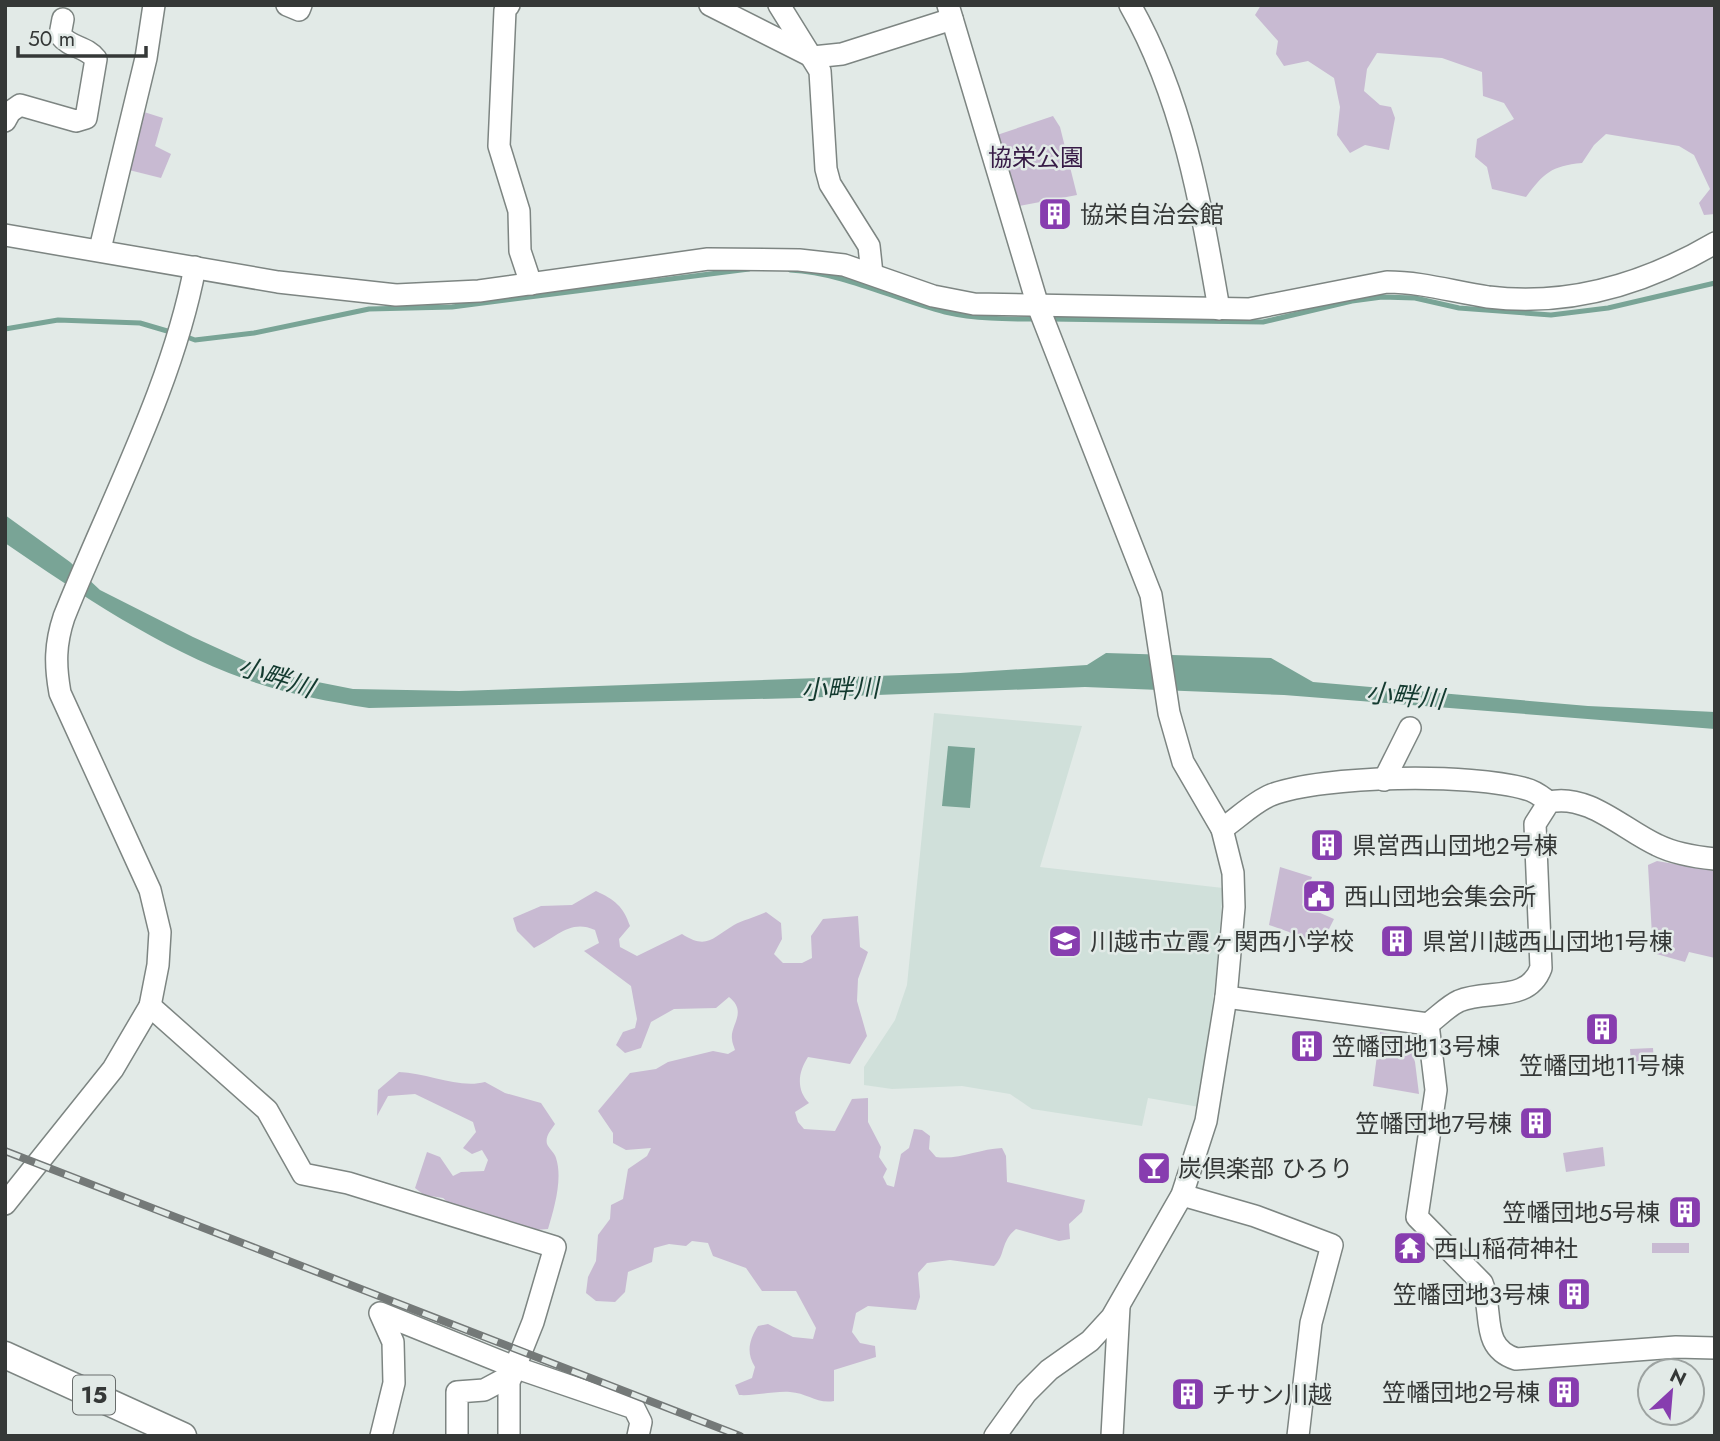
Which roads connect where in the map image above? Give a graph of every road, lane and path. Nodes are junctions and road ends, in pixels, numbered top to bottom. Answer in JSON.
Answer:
{"nodes":[{"id":1,"x":154,"y":5,"type":"edge"},
{"id":2,"x":287,"y":5,"type":"edge"},
{"id":3,"x":301,"y":5,"type":"edge"},
{"id":4,"x":509,"y":5,"type":"edge"},
{"id":5,"x":710,"y":5,"type":"edge"},
{"id":6,"x":779,"y":5,"type":"edge"},
{"id":7,"x":1130,"y":5,"type":"edge"},
{"id":8,"x":1150,"y":5,"type":"edge"},
{"id":9,"x":950,"y":12,"type":"edge"},
{"id":10,"x":63,"y":19,"type":"dead end"},
{"id":11,"x":1147,"y":34,"type":"junction"},
{"id":12,"x":813,"y":57,"type":"junction"},
{"id":13,"x":5,"y":121,"type":"edge"},
{"id":14,"x":5,"y":235,"type":"edge"},
{"id":15,"x":1715,"y":243,"type":"edge"},
{"id":16,"x":100,"y":249,"type":"junction"},
{"id":17,"x":195,"y":267,"type":"junction"},
{"id":18,"x":872,"y":274,"type":"junction"},
{"id":19,"x":531,"y":284,"type":"junction"},
{"id":20,"x":1038,"y":306,"type":"junction"},
{"id":21,"x":1219,"y":309,"type":"junction"},
{"id":22,"x":1410,"y":728,"type":"dead end"},
{"id":23,"x":1384,"y":780,"type":"junction"},
{"id":24,"x":1549,"y":802,"type":"junction"},
{"id":25,"x":1222,"y":829,"type":"junction"},
{"id":26,"x":1715,"y":859,"type":"edge"},
{"id":27,"x":1226,"y":997,"type":"junction"},
{"id":28,"x":150,"y":1006,"type":"junction"},
{"id":29,"x":1428,"y":1024,"type":"junction"},
{"id":30,"x":1182,"y":1195,"type":"junction"},
{"id":31,"x":5,"y":1204,"type":"edge"},
{"id":32,"x":1119,"y":1307,"type":"junction"},
{"id":33,"x":1715,"y":1348,"type":"edge"},
{"id":34,"x":5,"y":1354,"type":"edge"},
{"id":35,"x":513,"y":1371,"type":"junction"},
{"id":36,"x":183,"y":1436,"type":"edge"},
{"id":37,"x":381,"y":1436,"type":"edge"},
{"id":38,"x":457,"y":1436,"type":"edge"},
{"id":39,"x":509,"y":1436,"type":"edge"},
{"id":40,"x":638,"y":1436,"type":"edge"},
{"id":41,"x":995,"y":1436,"type":"edge"},
{"id":42,"x":1112,"y":1436,"type":"edge"},
{"id":43,"x":1298,"y":1436,"type":"edge"}],
"edges":[{"from":1,"to":16,"type":"street"},
{"from":2,"to":3,"type":"street"},
{"from":4,"to":19,"type":"street"},
{"from":5,"to":12,"type":"street"},
{"from":6,"to":12,"type":"street"},
{"from":7,"to":11,"type":"street"},
{"from":8,"to":11,"type":"street"},
{"from":9,"to":12,"type":"street"},
{"from":9,"to":20,"type":"street"},
{"from":10,"to":13,"type":"street"},
{"from":11,"to":21,"type":"street"},
{"from":12,"to":18,"type":"street"},
{"from":14,"to":16,"type":"street"},
{"from":15,"to":21,"type":"street"},
{"from":16,"to":17,"type":"street"},
{"from":17,"to":19,"type":"street"},
{"from":17,"to":28,"type":"street"},
{"from":18,"to":19,"type":"street"},
{"from":18,"to":20,"type":"street"},
{"from":20,"to":21,"type":"street"},
{"from":20,"to":25,"type":"street"},
{"from":22,"to":23,"type":"street"},
{"from":23,"to":24,"type":"street"},
{"from":23,"to":25,"type":"street"},
{"from":24,"to":26,"type":"street"},
{"from":24,"to":29,"type":"street"},
{"from":25,"to":27,"type":"street"},
{"from":27,"to":29,"type":"street"},
{"from":27,"to":30,"type":"street"},
{"from":28,"to":31,"type":"street"},
{"from":28,"to":35,"type":"street"},
{"from":29,"to":33,"type":"street"},
{"from":30,"to":32,"type":"street"},
{"from":30,"to":43,"type":"street"},
{"from":32,"to":41,"type":"street"},
{"from":32,"to":42,"type":"street"},
{"from":34,"to":36,"type":"main road","number":"15"},
{"from":35,"to":37,"type":"street"},
{"from":35,"to":38,"type":"street"},
{"from":35,"to":39,"type":"street"},
{"from":35,"to":40,"type":"street"}]}
